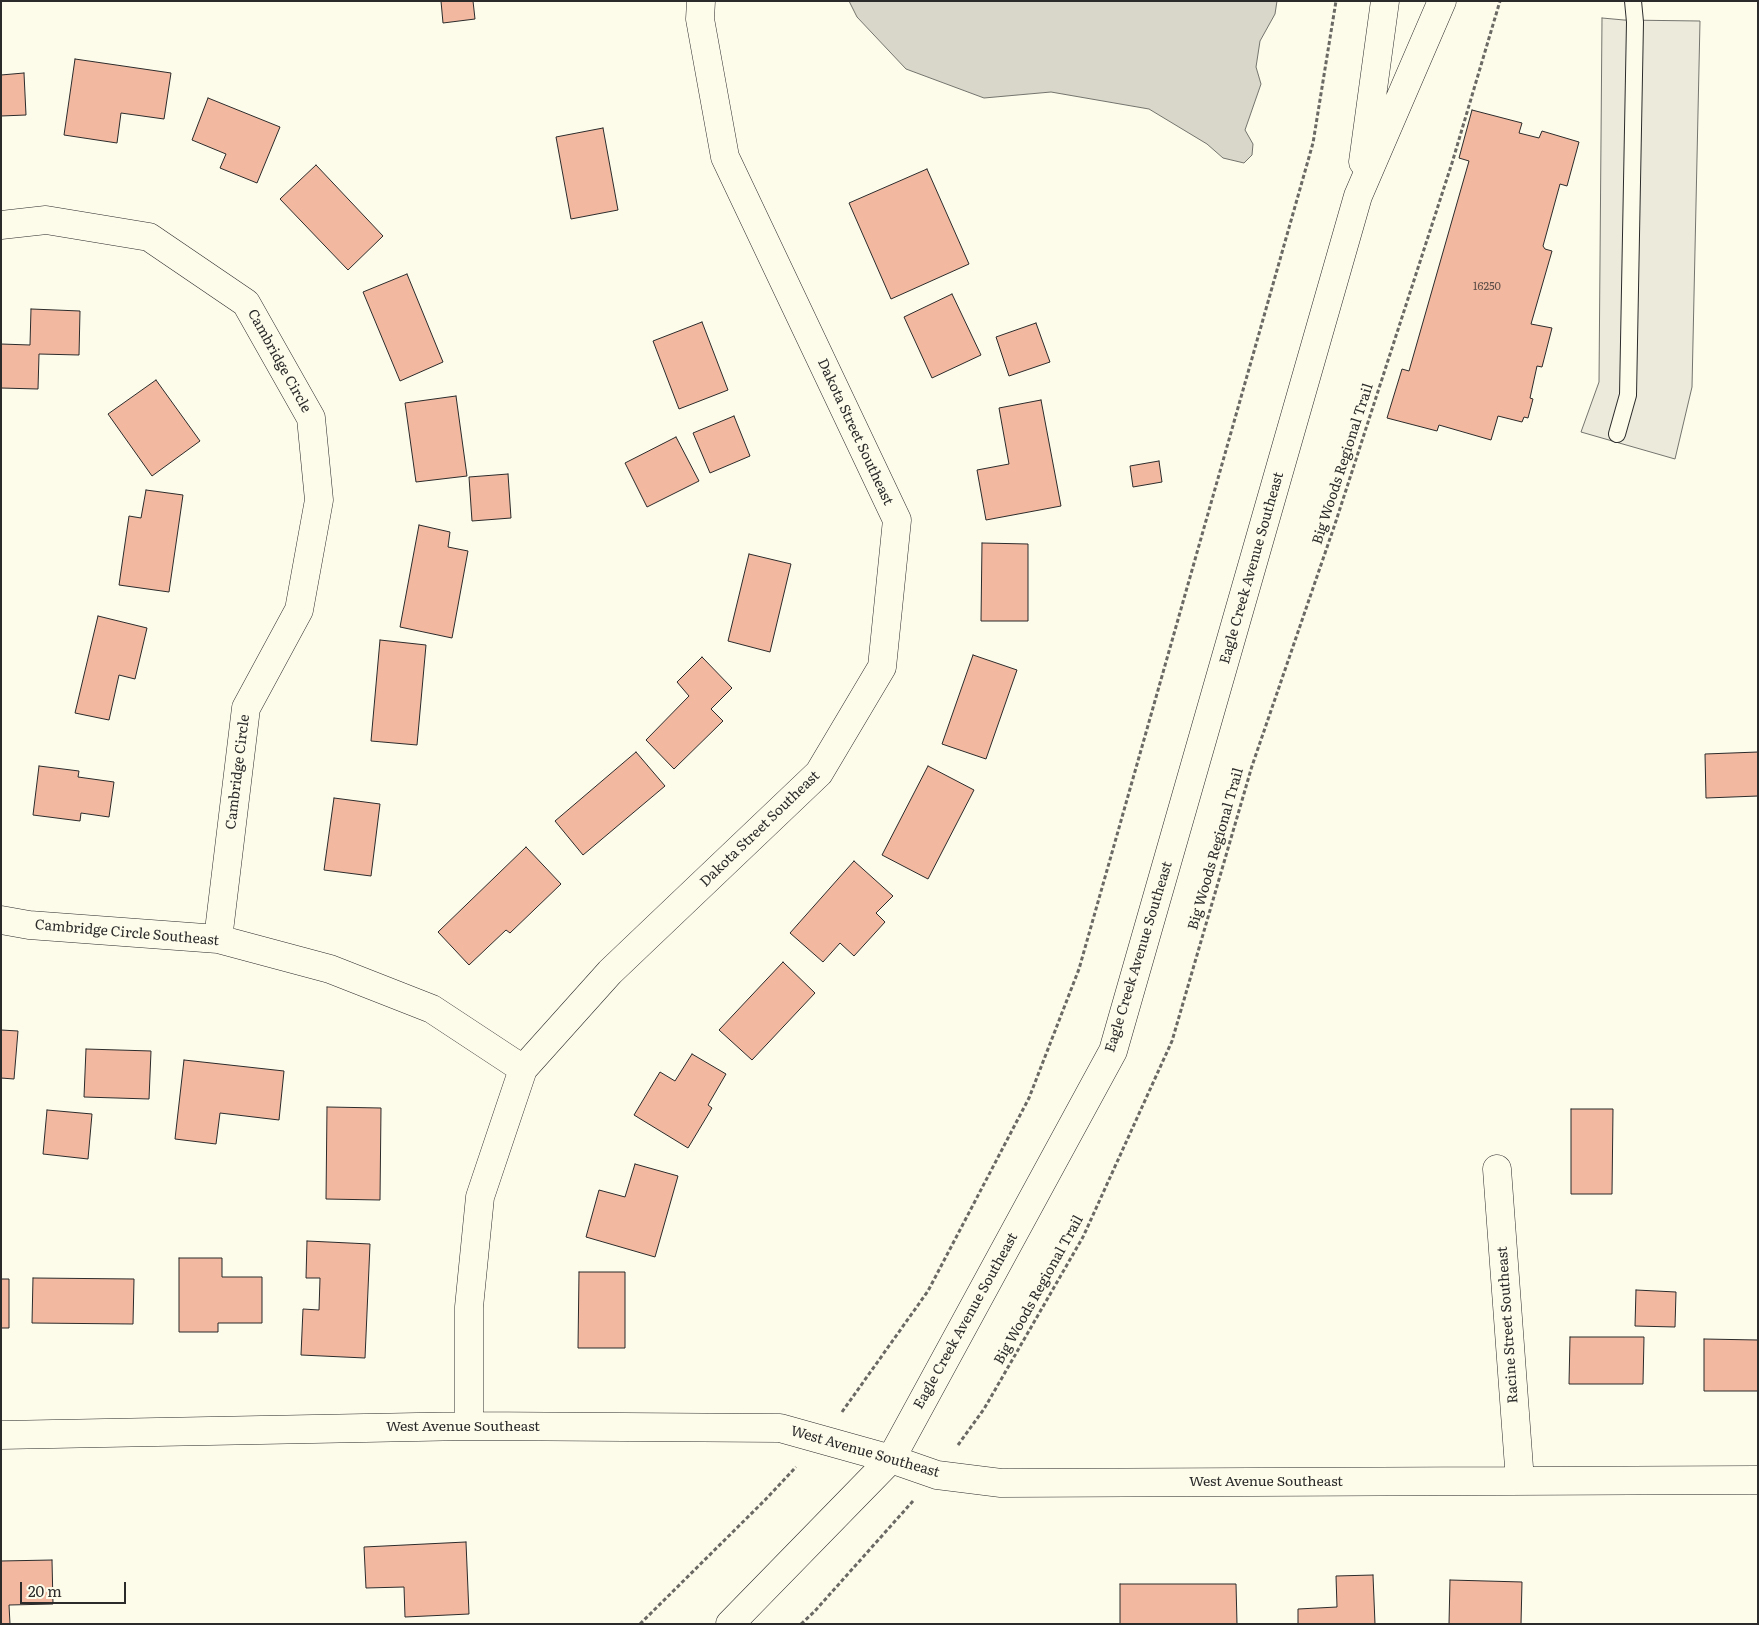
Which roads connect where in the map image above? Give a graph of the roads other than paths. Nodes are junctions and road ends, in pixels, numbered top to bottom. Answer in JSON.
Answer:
{"nodes":[{"id":1,"x":701,"y":1,"type":"edge"},
{"id":2,"x":1386,"y":1,"type":"edge"},
{"id":3,"x":1442,"y":1,"type":"edge"},
{"id":4,"x":1633,"y":1,"type":"edge"},
{"id":5,"x":1358,"y":196,"type":"junction"},
{"id":6,"x":1,"y":225,"type":"edge"},
{"id":7,"x":1617,"y":434,"type":"dead end"},
{"id":8,"x":1,"y":920,"type":"edge"},
{"id":9,"x":218,"y":939,"type":"junction"},
{"id":10,"x":523,"y":1070,"type":"junction"},
{"id":11,"x":1497,"y":1169,"type":"dead end"},
{"id":12,"x":469,"y":1426,"type":"junction"},
{"id":13,"x":1,"y":1435,"type":"edge"},
{"id":14,"x":891,"y":1459,"type":"junction"},
{"id":15,"x":1758,"y":1480,"type":"edge"},
{"id":16,"x":1520,"y":1481,"type":"junction"},
{"id":17,"x":730,"y":1624,"type":"edge"}],
"edges":[{"from":1,"to":10,"type":"street","name":"Dakota Street Southeast"},
{"from":2,"to":5,"type":"street","name":"Eagle Creek Avenue Southeast"},
{"from":3,"to":5,"type":"street","name":"Eagle Creek Avenue Southeast"},
{"from":4,"to":7,"type":"lane"},
{"from":5,"to":14,"type":"street","name":"Eagle Creek Avenue Southeast"},
{"from":6,"to":9,"type":"street","name":"Cambridge Circle"},
{"from":8,"to":9,"type":"street","name":"Cambridge Circle Southeast"},
{"from":9,"to":10,"type":"street","name":"Cambridge Circle Southeast"},
{"from":10,"to":12,"type":"street","name":"Dakota Street Southeast"},
{"from":11,"to":16,"type":"street","name":"Racine Street Southeast"},
{"from":12,"to":13,"type":"street","name":"West Avenue Southeast"},
{"from":12,"to":14,"type":"street","name":"West Avenue Southeast"},
{"from":14,"to":16,"type":"street","name":"West Avenue Southeast"},
{"from":14,"to":17,"type":"street","name":"Eagle Creek Avenue Southeast"},
{"from":15,"to":16,"type":"street","name":"West Avenue Southeast"}]}
